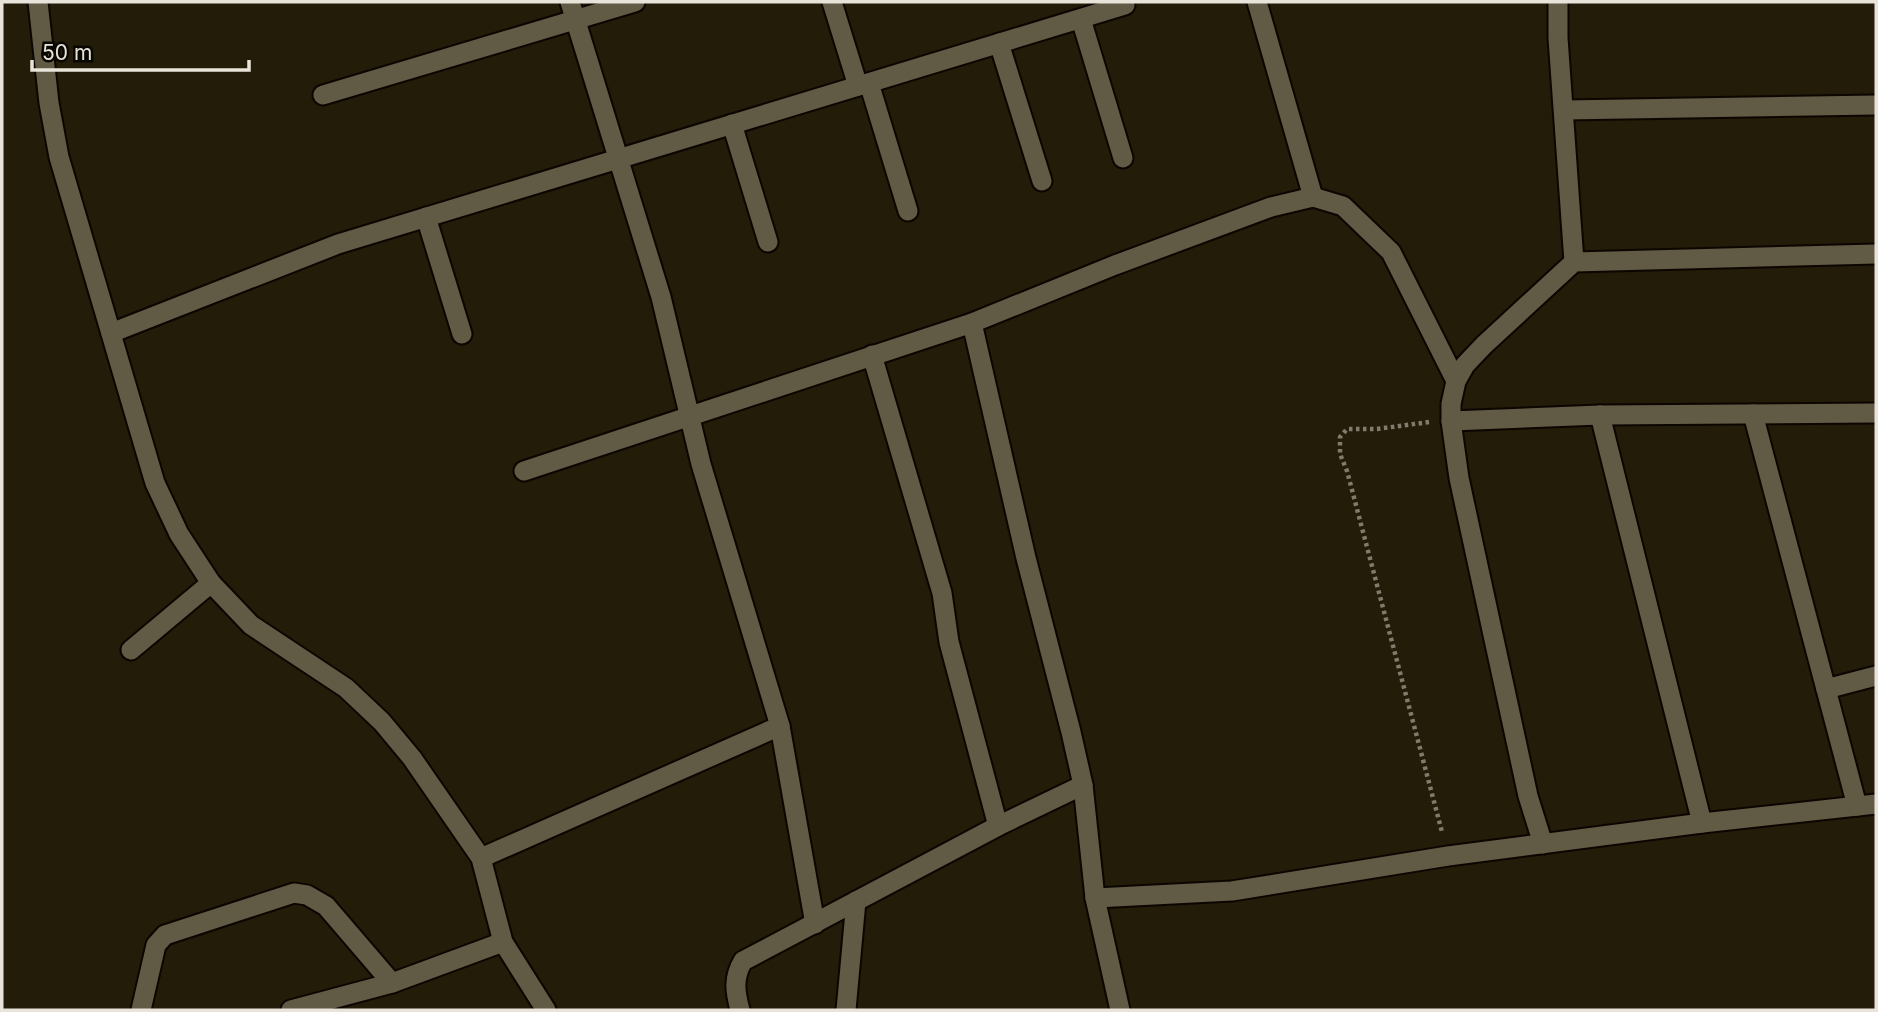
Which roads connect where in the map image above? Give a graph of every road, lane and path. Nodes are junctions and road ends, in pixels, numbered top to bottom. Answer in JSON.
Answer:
{"nodes":[{"id":1,"x":38,"y":2,"type":"edge"},
{"id":2,"x":635,"y":2,"type":"edge"},
{"id":3,"x":832,"y":2,"type":"edge"},
{"id":4,"x":1257,"y":2,"type":"edge"},
{"id":5,"x":1558,"y":2,"type":"edge"},
{"id":6,"x":1125,"y":5,"type":"dead end"},
{"id":7,"x":573,"y":11,"type":"edge"},
{"id":8,"x":1081,"y":19,"type":"junction"},
{"id":9,"x":999,"y":43,"type":"junction"},
{"id":10,"x":864,"y":84,"type":"junction"},
{"id":11,"x":323,"y":95,"type":"dead end"},
{"id":12,"x":1876,"y":105,"type":"edge"},
{"id":13,"x":1564,"y":110,"type":"junction"},
{"id":14,"x":732,"y":124,"type":"junction"},
{"id":15,"x":1123,"y":158,"type":"dead end"},
{"id":16,"x":619,"y":160,"type":"junction"},
{"id":17,"x":1042,"y":181,"type":"dead end"},
{"id":18,"x":1313,"y":197,"type":"junction"},
{"id":19,"x":908,"y":211,"type":"dead end"},
{"id":20,"x":426,"y":217,"type":"junction"},
{"id":21,"x":768,"y":242,"type":"dead end"},
{"id":22,"x":1876,"y":254,"type":"edge"},
{"id":23,"x":1574,"y":262,"type":"junction"},
{"id":24,"x":972,"y":323,"type":"junction"},
{"id":25,"x":111,"y":333,"type":"junction"},
{"id":26,"x":462,"y":334,"type":"dead end"},
{"id":27,"x":872,"y":355,"type":"junction"},
{"id":28,"x":1456,"y":381,"type":"junction"},
{"id":29,"x":1876,"y":413,"type":"edge"},
{"id":30,"x":1753,"y":414,"type":"junction"},
{"id":31,"x":1600,"y":415,"type":"junction"},
{"id":32,"x":690,"y":416,"type":"junction"},
{"id":33,"x":1451,"y":421,"type":"junction"},
{"id":34,"x":524,"y":471,"type":"dead end"},
{"id":35,"x":211,"y":583,"type":"junction"},
{"id":36,"x":131,"y":650,"type":"dead end"},
{"id":37,"x":1876,"y":676,"type":"edge"},
{"id":38,"x":1826,"y":689,"type":"junction"},
{"id":39,"x":780,"y":726,"type":"junction"},
{"id":40,"x":1083,"y":785,"type":"junction"},
{"id":41,"x":1866,"y":805,"type":"edge"},
{"id":42,"x":1702,"y":823,"type":"junction"},
{"id":43,"x":998,"y":826,"type":"junction"},
{"id":44,"x":1543,"y":844,"type":"junction"},
{"id":45,"x":1448,"y":856,"type":"junction"},
{"id":46,"x":481,"y":858,"type":"junction"},
{"id":47,"x":1095,"y":898,"type":"junction"},
{"id":48,"x":856,"y":901,"type":"junction"},
{"id":49,"x":815,"y":924,"type":"junction"},
{"id":50,"x":503,"y":942,"type":"junction"},
{"id":51,"x":392,"y":983,"type":"junction"},
{"id":52,"x":141,"y":1010,"type":"edge"},
{"id":53,"x":291,"y":1010,"type":"edge"},
{"id":54,"x":546,"y":1010,"type":"edge"},
{"id":55,"x":740,"y":1010,"type":"edge"},
{"id":56,"x":846,"y":1010,"type":"edge"},
{"id":57,"x":1120,"y":1010,"type":"edge"}],
"edges":[{"from":1,"to":25,"type":"street"},
{"from":2,"to":7,"type":"street"},
{"from":3,"to":10,"type":"street"},
{"from":4,"to":18,"type":"street"},
{"from":5,"to":13,"type":"street"},
{"from":6,"to":8,"type":"street"},
{"from":7,"to":11,"type":"street"},
{"from":7,"to":16,"type":"street"},
{"from":8,"to":9,"type":"street"},
{"from":8,"to":15,"type":"street"},
{"from":9,"to":10,"type":"street"},
{"from":9,"to":17,"type":"street"},
{"from":10,"to":14,"type":"street"},
{"from":10,"to":19,"type":"street"},
{"from":12,"to":13,"type":"street"},
{"from":13,"to":23,"type":"street"},
{"from":14,"to":16,"type":"street"},
{"from":14,"to":21,"type":"street"},
{"from":16,"to":20,"type":"street"},
{"from":16,"to":32,"type":"street"},
{"from":18,"to":24,"type":"street"},
{"from":18,"to":28,"type":"street"},
{"from":20,"to":25,"type":"street"},
{"from":20,"to":26,"type":"street"},
{"from":22,"to":23,"type":"street"},
{"from":23,"to":28,"type":"street"},
{"from":24,"to":27,"type":"street"},
{"from":24,"to":40,"type":"street"},
{"from":25,"to":35,"type":"street"},
{"from":27,"to":32,"type":"street"},
{"from":27,"to":43,"type":"street"},
{"from":28,"to":33,"type":"street"},
{"from":29,"to":30,"type":"street"},
{"from":30,"to":31,"type":"street"},
{"from":30,"to":38,"type":"street"},
{"from":31,"to":33,"type":"street"},
{"from":31,"to":42,"type":"street"},
{"from":32,"to":34,"type":"street"},
{"from":32,"to":39,"type":"street"},
{"from":33,"to":44,"type":"street"},
{"from":33,"to":45,"type":"path"},
{"from":35,"to":36,"type":"street"},
{"from":35,"to":46,"type":"street"},
{"from":37,"to":38,"type":"street"},
{"from":38,"to":41,"type":"street"},
{"from":39,"to":46,"type":"street"},
{"from":39,"to":49,"type":"street"},
{"from":40,"to":43,"type":"street"},
{"from":40,"to":47,"type":"street"},
{"from":41,"to":42,"type":"street"},
{"from":42,"to":44,"type":"street"},
{"from":43,"to":48,"type":"street"},
{"from":44,"to":45,"type":"street"},
{"from":45,"to":47,"type":"street"},
{"from":46,"to":50,"type":"street"},
{"from":47,"to":57,"type":"street"},
{"from":48,"to":49,"type":"street"},
{"from":48,"to":56,"type":"street"},
{"from":49,"to":55,"type":"street"},
{"from":50,"to":51,"type":"street"},
{"from":50,"to":54,"type":"street"},
{"from":51,"to":52,"type":"street"},
{"from":51,"to":53,"type":"street"}]}
